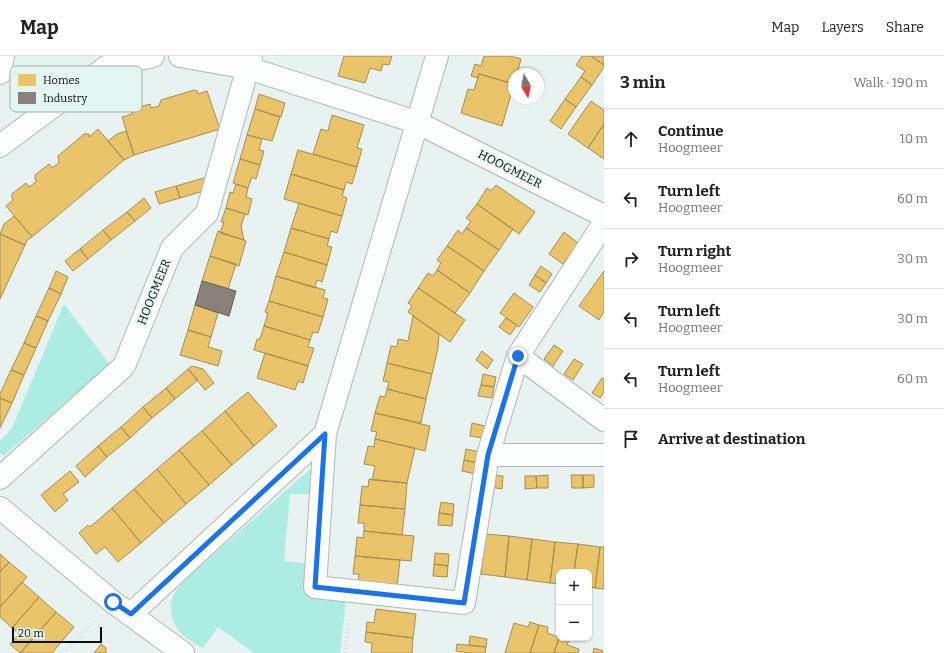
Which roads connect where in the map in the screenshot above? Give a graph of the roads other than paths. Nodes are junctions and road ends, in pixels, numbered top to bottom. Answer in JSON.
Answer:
{"nodes":[{"id":1,"x":2,"y":56,"type":"edge"},
{"id":2,"x":153,"y":56,"type":"edge"},
{"id":3,"x":180,"y":56,"type":"edge"},
{"id":4,"x":437,"y":56,"type":"edge"},
{"id":5,"x":102,"y":62,"type":"edge"},
{"id":6,"x":250,"y":62,"type":"edge"},
{"id":7,"x":0,"y":73,"type":"edge"},
{"id":8,"x":41,"y":112,"type":"edge"},
{"id":9,"x":416,"y":122,"type":"junction"},
{"id":10,"x":0,"y":146,"type":"edge"},
{"id":11,"x":604,"y":216,"type":"edge"},
{"id":12,"x":604,"y":223,"type":"edge"},
{"id":13,"x":518,"y":356,"type":"junction"},
{"id":14,"x":604,"y":420,"type":"edge"},
{"id":15,"x":325,"y":434,"type":"junction"},
{"id":16,"x":488,"y":455,"type":"junction"},
{"id":17,"x":604,"y":455,"type":"edge"},
{"id":18,"x":0,"y":478,"type":"edge"},
{"id":19,"x":0,"y":508,"type":"edge"},
{"id":20,"x":131,"y":614,"type":"junction"},
{"id":21,"x":183,"y":653,"type":"edge"}],
"edges":[{"from":1,"to":7,"type":"street"},
{"from":2,"to":5,"type":"street"},
{"from":3,"to":6,"type":"street","name":"HOOGMEER"},
{"from":4,"to":9,"type":"street"},
{"from":6,"to":9,"type":"street","name":"HOOGMEER"},
{"from":6,"to":18,"type":"street","name":"HOOGMEER"},
{"from":8,"to":10,"type":"street"},
{"from":9,"to":11,"type":"street","name":"HOOGMEER"},
{"from":9,"to":15,"type":"street"},
{"from":12,"to":13,"type":"street"},
{"from":13,"to":14,"type":"street"},
{"from":13,"to":16,"type":"street"},
{"from":15,"to":16,"type":"street"},
{"from":15,"to":20,"type":"street"},
{"from":16,"to":17,"type":"street"},
{"from":19,"to":20,"type":"street"},
{"from":20,"to":21,"type":"street"}]}
